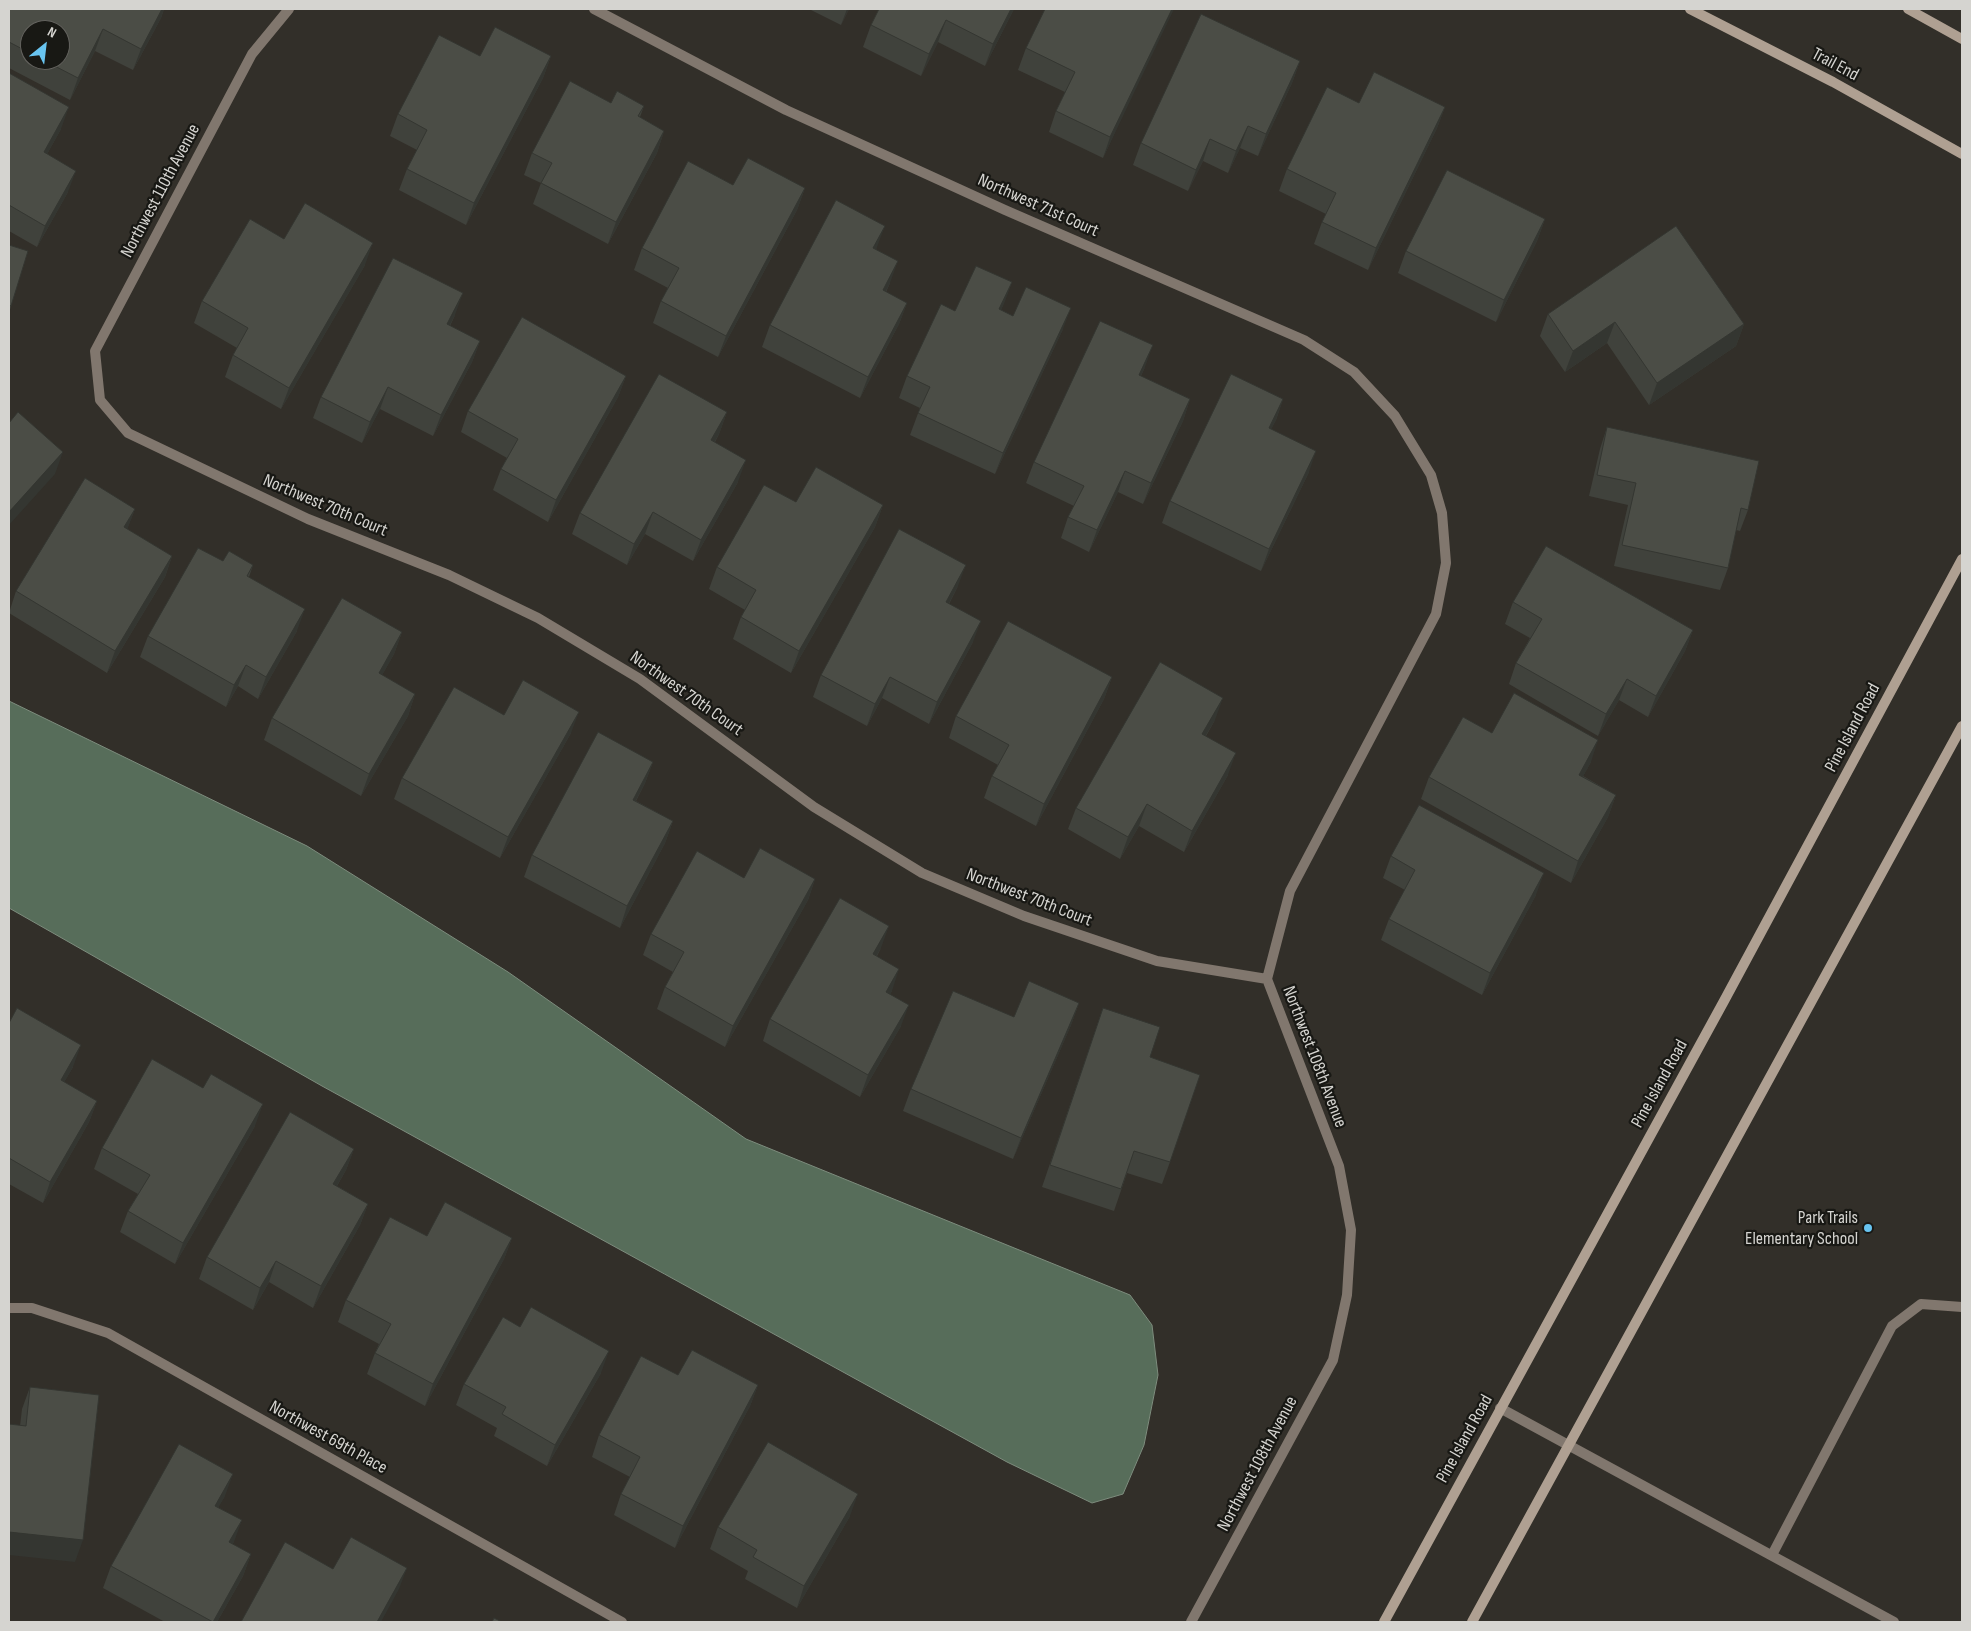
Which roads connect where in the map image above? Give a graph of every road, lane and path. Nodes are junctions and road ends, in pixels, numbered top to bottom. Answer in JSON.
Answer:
{"nodes":[{"id":1,"x":289,"y":9,"type":"edge"},
{"id":2,"x":594,"y":9,"type":"edge"},
{"id":3,"x":1690,"y":9,"type":"edge"},
{"id":4,"x":1908,"y":9,"type":"edge"},
{"id":5,"x":1962,"y":39,"type":"edge"},
{"id":6,"x":1962,"y":154,"type":"edge"},
{"id":7,"x":100,"y":400,"type":"joint"},
{"id":8,"x":1431,"y":475,"type":"joint"},
{"id":9,"x":1962,"y":559,"type":"edge"},
{"id":10,"x":1962,"y":726,"type":"edge"},
{"id":11,"x":1267,"y":979,"type":"junction"},
{"id":12,"x":1962,"y":1307,"type":"edge"},
{"id":13,"x":9,"y":1308,"type":"edge"},
{"id":14,"x":1500,"y":1408,"type":"junction"},
{"id":15,"x":1569,"y":1446,"type":"junction"},
{"id":16,"x":1772,"y":1555,"type":"junction"},
{"id":17,"x":622,"y":1622,"type":"edge"},
{"id":18,"x":1191,"y":1622,"type":"edge"},
{"id":19,"x":1384,"y":1622,"type":"edge"},
{"id":20,"x":1472,"y":1622,"type":"edge"},
{"id":21,"x":1894,"y":1622,"type":"edge"}],
"edges":[{"from":1,"to":7,"type":"street","name":"Northwest 110th Avenue"},
{"from":2,"to":8,"type":"street","name":"Northwest 71st Court"},
{"from":3,"to":6,"type":"main road","name":"Trail End"},
{"from":4,"to":5,"type":"main road"},
{"from":7,"to":11,"type":"street","name":"Northwest 70th Court"},
{"from":8,"to":11,"type":"street","name":"Northwest 108th Avenue"},
{"from":9,"to":14,"type":"main road","name":"Pine Island Road"},
{"from":10,"to":15,"type":"main road"},
{"from":11,"to":18,"type":"street","name":"Northwest 108th Avenue"},
{"from":12,"to":16,"type":"street"},
{"from":13,"to":17,"type":"street","name":"Northwest 69th Place"},
{"from":14,"to":15,"type":"street"},
{"from":14,"to":19,"type":"main road","name":"Pine Island Road"},
{"from":15,"to":16,"type":"street"},
{"from":15,"to":20,"type":"main road"},
{"from":16,"to":21,"type":"street"}]}
